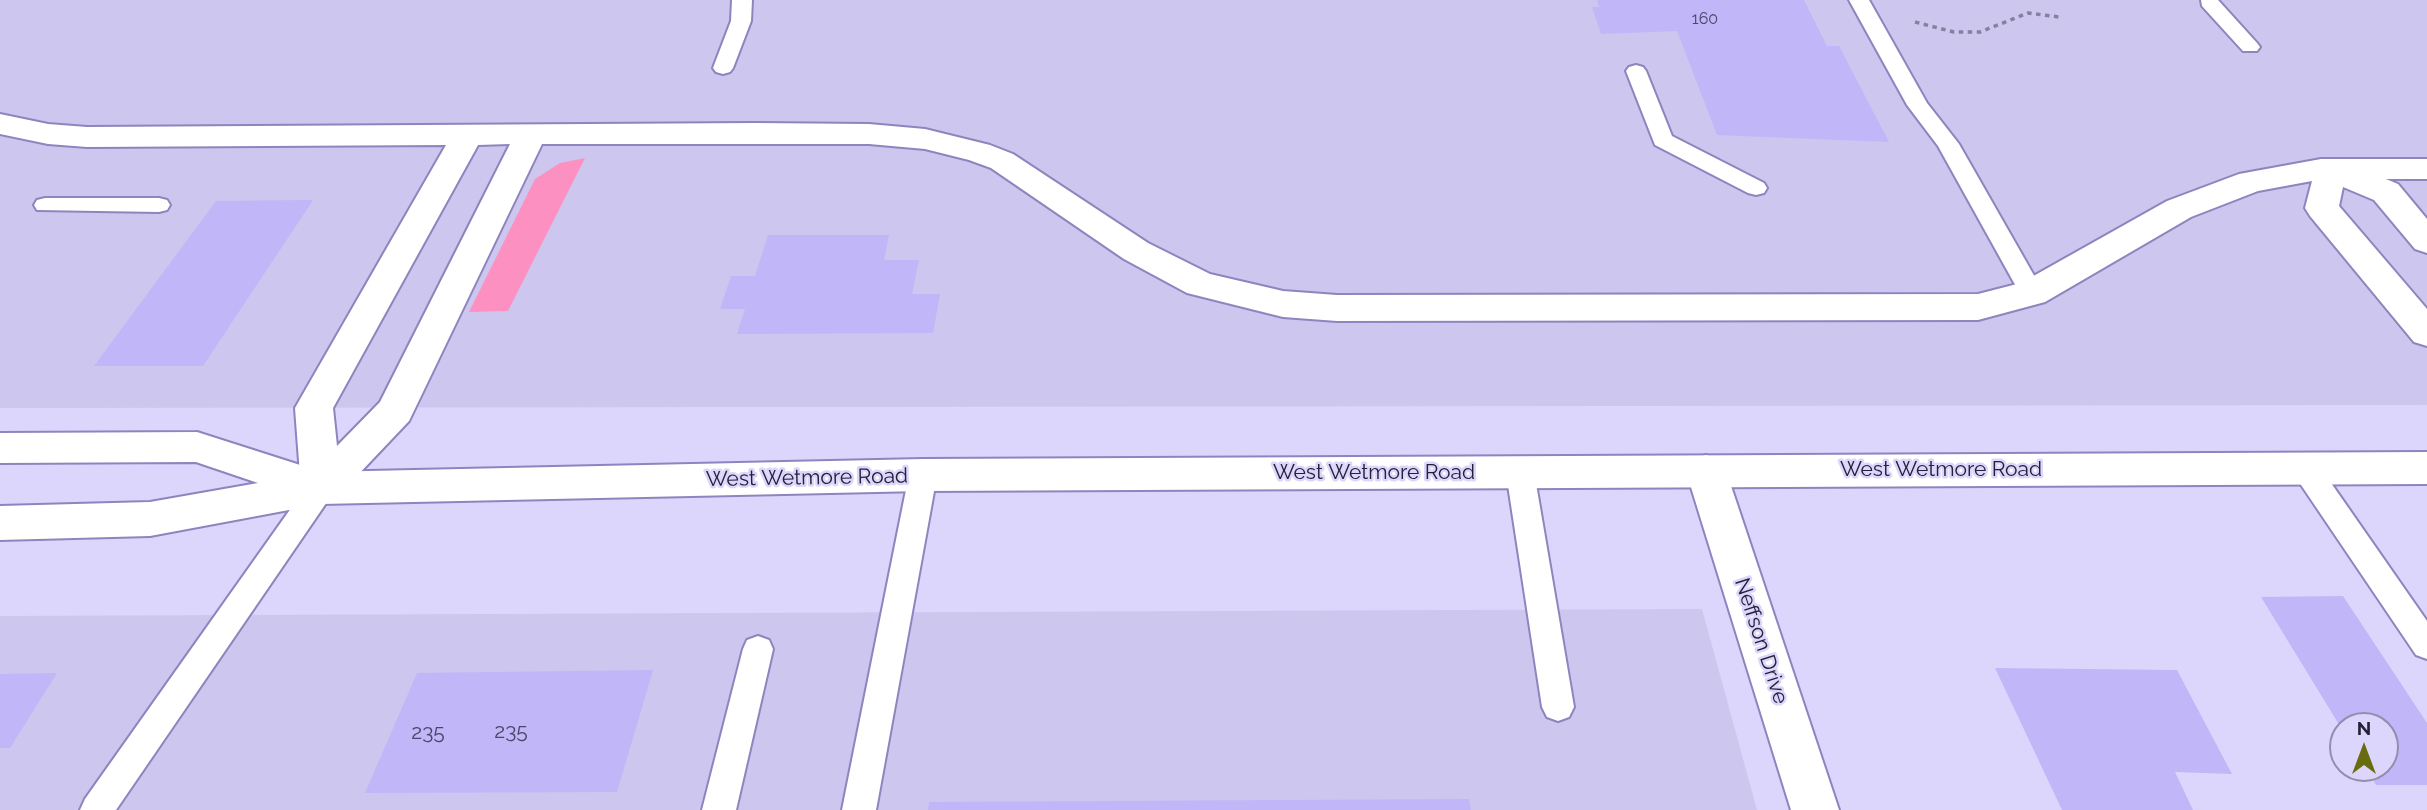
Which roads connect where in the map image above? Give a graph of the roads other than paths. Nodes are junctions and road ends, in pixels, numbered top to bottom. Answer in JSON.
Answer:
{"nodes":[{"id":1,"x":742,"y":0,"type":"edge"},
{"id":2,"x":1858,"y":0,"type":"edge"},
{"id":3,"x":2209,"y":2,"type":"edge"},
{"id":4,"x":2250,"y":47,"type":"dead end"},
{"id":5,"x":723,"y":68,"type":"dead end"},
{"id":6,"x":1636,"y":71,"type":"dead end"},
{"id":7,"x":0,"y":124,"type":"edge"},
{"id":8,"x":531,"y":134,"type":"junction"},
{"id":9,"x":467,"y":135,"type":"junction"},
{"id":10,"x":2331,"y":169,"type":"junction"},
{"id":11,"x":2427,"y":169,"type":"edge"},
{"id":12,"x":1756,"y":188,"type":"dead end"},
{"id":13,"x":45,"y":205,"type":"dead end"},
{"id":14,"x":159,"y":205,"type":"dead end"},
{"id":15,"x":2427,"y":241,"type":"edge"},
{"id":16,"x":2032,"y":293,"type":"junction"},
{"id":17,"x":2427,"y":333,"type":"edge"},
{"id":18,"x":0,"y":448,"type":"edge"},
{"id":19,"x":2305,"y":468,"type":"junction"},
{"id":20,"x":2427,"y":468,"type":"edge"},
{"id":21,"x":1706,"y":471,"type":"junction"},
{"id":22,"x":1520,"y":472,"type":"junction"},
{"id":23,"x":923,"y":475,"type":"junction"},
{"id":24,"x":321,"y":488,"type":"junction"},
{"id":25,"x":0,"y":523,"type":"edge"},
{"id":26,"x":2427,"y":646,"type":"edge"},
{"id":27,"x":758,"y":649,"type":"dead end"},
{"id":28,"x":1558,"y":707,"type":"dead end"},
{"id":29,"x":97,"y":810,"type":"edge"},
{"id":30,"x":719,"y":810,"type":"edge"},
{"id":31,"x":859,"y":810,"type":"edge"},
{"id":32,"x":1815,"y":810,"type":"edge"}],
"edges":[{"from":1,"to":5,"type":"lane"},
{"from":2,"to":16,"type":"lane"},
{"from":3,"to":4,"type":"lane"},
{"from":6,"to":12,"type":"lane"},
{"from":7,"to":9,"type":"street"},
{"from":8,"to":9,"type":"street"},
{"from":8,"to":16,"type":"street"},
{"from":8,"to":24,"type":"street"},
{"from":9,"to":24,"type":"street"},
{"from":10,"to":11,"type":"street"},
{"from":10,"to":15,"type":"street"},
{"from":10,"to":16,"type":"street"},
{"from":10,"to":17,"type":"street"},
{"from":13,"to":14,"type":"lane"},
{"from":18,"to":24,"type":"street","name":"West Wetmore Road"},
{"from":19,"to":20,"type":"street","name":"West Wetmore Road"},
{"from":19,"to":21,"type":"street","name":"West Wetmore Road"},
{"from":19,"to":26,"type":"lane"},
{"from":21,"to":22,"type":"street","name":"West Wetmore Road"},
{"from":21,"to":32,"type":"street","name":"Neffson Drive"},
{"from":22,"to":23,"type":"street","name":"West Wetmore Road"},
{"from":22,"to":28,"type":"lane"},
{"from":23,"to":24,"type":"street","name":"West Wetmore Road"},
{"from":23,"to":31,"type":"lane"},
{"from":24,"to":25,"type":"street","name":"West Wetmore Road"},
{"from":24,"to":29,"type":"lane"},
{"from":27,"to":30,"type":"lane"}]}
